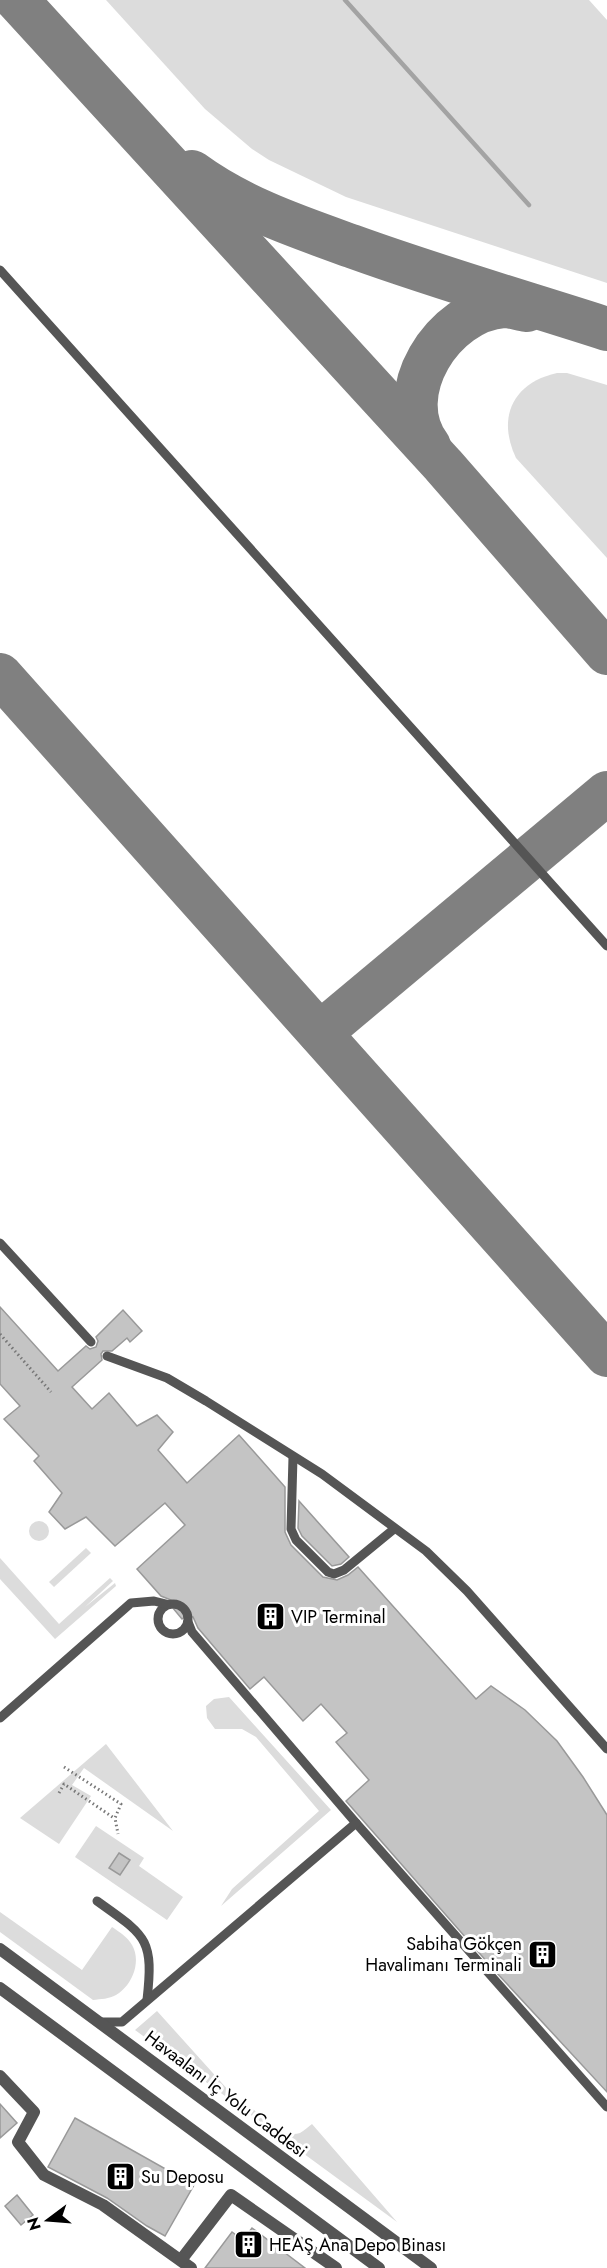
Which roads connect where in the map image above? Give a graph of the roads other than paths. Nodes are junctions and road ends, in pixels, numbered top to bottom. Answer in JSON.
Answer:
{"nodes":[{"id":1,"x":0,"y":270,"type":"edge"},
{"id":2,"x":607,"y":945,"type":"edge"},
{"id":3,"x":0,"y":1243,"type":"edge"},
{"id":4,"x":91,"y":1341,"type":"dead end"},
{"id":5,"x":107,"y":1356,"type":"dead end"},
{"id":6,"x":293,"y":1457,"type":"junction"},
{"id":7,"x":394,"y":1529,"type":"junction"},
{"id":8,"x":166,"y":1604,"type":"junction"},
{"id":9,"x":188,"y":1622,"type":"junction"},
{"id":10,"x":0,"y":1718,"type":"edge"},
{"id":11,"x":607,"y":1749,"type":"edge"},
{"id":12,"x":356,"y":1823,"type":"junction"},
{"id":13,"x":97,"y":1901,"type":"dead end"},
{"id":14,"x":0,"y":1949,"type":"edge"},
{"id":15,"x":0,"y":1988,"type":"edge"},
{"id":16,"x":147,"y":2000,"type":"junction"},
{"id":17,"x":99,"y":2022,"type":"junction"},
{"id":18,"x":0,"y":2076,"type":"edge"},
{"id":19,"x":607,"y":2107,"type":"edge"},
{"id":20,"x":186,"y":2264,"type":"edge"},
{"id":21,"x":336,"y":2268,"type":"edge"},
{"id":22,"x":379,"y":2268,"type":"edge"},
{"id":23,"x":431,"y":2268,"type":"edge"}],
"edges":[{"from":1,"to":2,"type":"lane"},
{"from":3,"to":4,"type":"lane"},
{"from":5,"to":6,"type":"lane"},
{"from":6,"to":7,"type":"lane"},
{"from":6,"to":7,"type":"lane"},
{"from":7,"to":11,"type":"lane"},
{"from":8,"to":9,"type":"lane"},
{"from":8,"to":9,"type":"lane"},
{"from":8,"to":10,"type":"lane"},
{"from":9,"to":12,"type":"lane"},
{"from":12,"to":16,"type":"lane"},
{"from":12,"to":19,"type":"lane"},
{"from":13,"to":16,"type":"lane"},
{"from":14,"to":17,"type":"street","name":"Havaalanı İç Yolu Caddesi"},
{"from":15,"to":22,"type":"street"},
{"from":16,"to":17,"type":"lane"},
{"from":17,"to":23,"type":"street","name":"Havaalanı İç Yolu Caddesi"},
{"from":18,"to":20,"type":"street"},
{"from":20,"to":21,"type":"street"}]}
